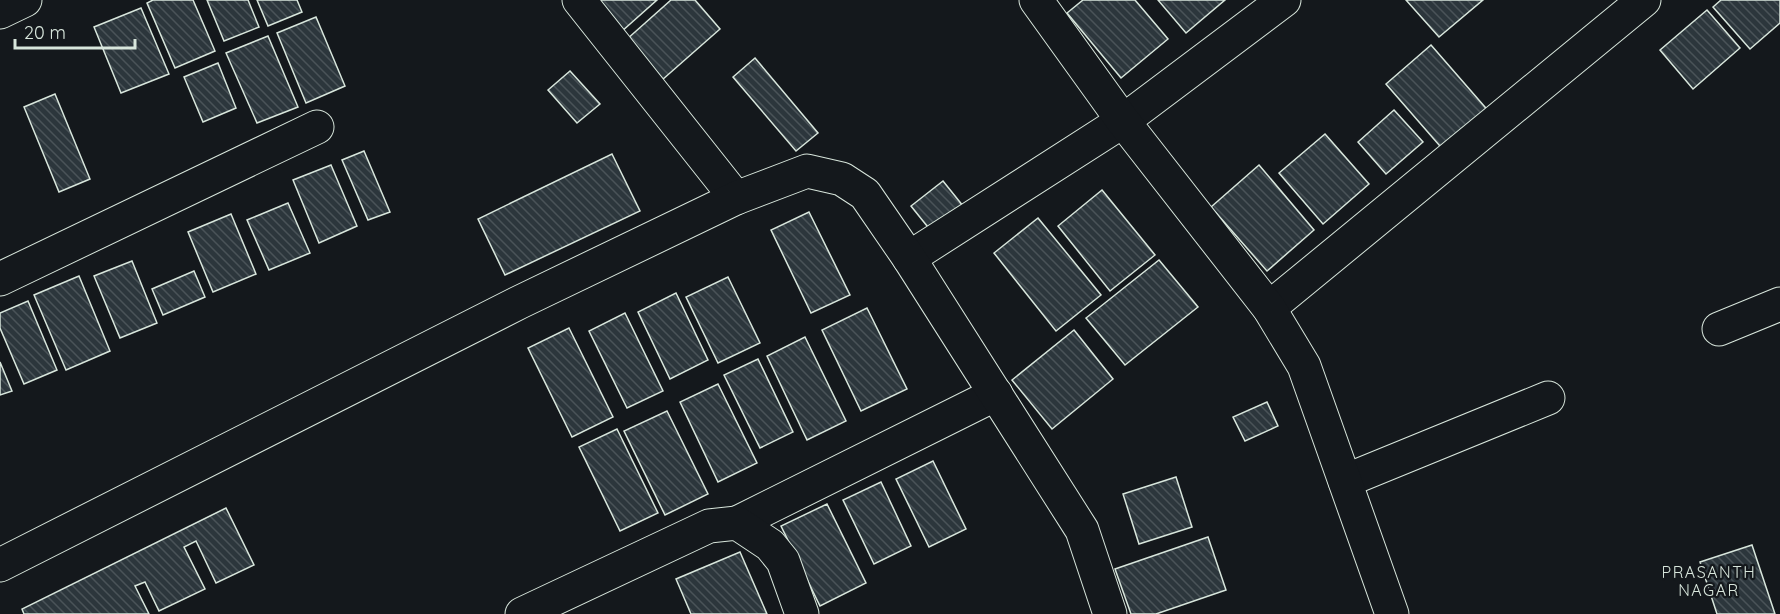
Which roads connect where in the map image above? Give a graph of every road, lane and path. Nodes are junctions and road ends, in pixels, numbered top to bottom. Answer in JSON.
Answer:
{"nodes":[{"id":1,"x":25,"y":0,"type":"edge"},
{"id":2,"x":579,"y":0,"type":"edge"},
{"id":3,"x":1036,"y":0,"type":"edge"},
{"id":4,"x":1284,"y":0,"type":"edge"},
{"id":5,"x":1644,"y":0,"type":"edge"},
{"id":6,"x":0,"y":12,"type":"edge"},
{"id":7,"x":1123,"y":121,"type":"junction"},
{"id":8,"x":317,"y":127,"type":"dead end"},
{"id":9,"x":736,"y":198,"type":"junction"},
{"id":10,"x":909,"y":258,"type":"junction"},
{"id":11,"x":0,"y":279,"type":"edge"},
{"id":12,"x":1780,"y":304,"type":"edge"},
{"id":13,"x":1269,"y":308,"type":"junction"},
{"id":14,"x":1719,"y":329,"type":"dead end"},
{"id":15,"x":996,"y":394,"type":"junction"},
{"id":16,"x":1548,"y":399,"type":"dead end"},
{"id":17,"x":1345,"y":481,"type":"junction"},
{"id":18,"x":737,"y":523,"type":"junction"},
{"id":19,"x":0,"y":565,"type":"edge"},
{"id":20,"x":522,"y":614,"type":"edge"},
{"id":21,"x":802,"y":614,"type":"edge"},
{"id":22,"x":1110,"y":614,"type":"edge"},
{"id":23,"x":1392,"y":614,"type":"edge"}],
"edges":[{"from":1,"to":6,"type":"street"},
{"from":2,"to":9,"type":"street"},
{"from":3,"to":7,"type":"street"},
{"from":4,"to":7,"type":"street"},
{"from":5,"to":13,"type":"street"},
{"from":7,"to":10,"type":"street"},
{"from":7,"to":13,"type":"street"},
{"from":8,"to":11,"type":"street"},
{"from":9,"to":10,"type":"street"},
{"from":9,"to":19,"type":"street"},
{"from":10,"to":15,"type":"street"},
{"from":12,"to":14,"type":"street"},
{"from":13,"to":17,"type":"street"},
{"from":15,"to":18,"type":"street"},
{"from":15,"to":22,"type":"street"},
{"from":16,"to":17,"type":"street"},
{"from":17,"to":23,"type":"street"},
{"from":18,"to":20,"type":"street"},
{"from":18,"to":21,"type":"street"}]}
